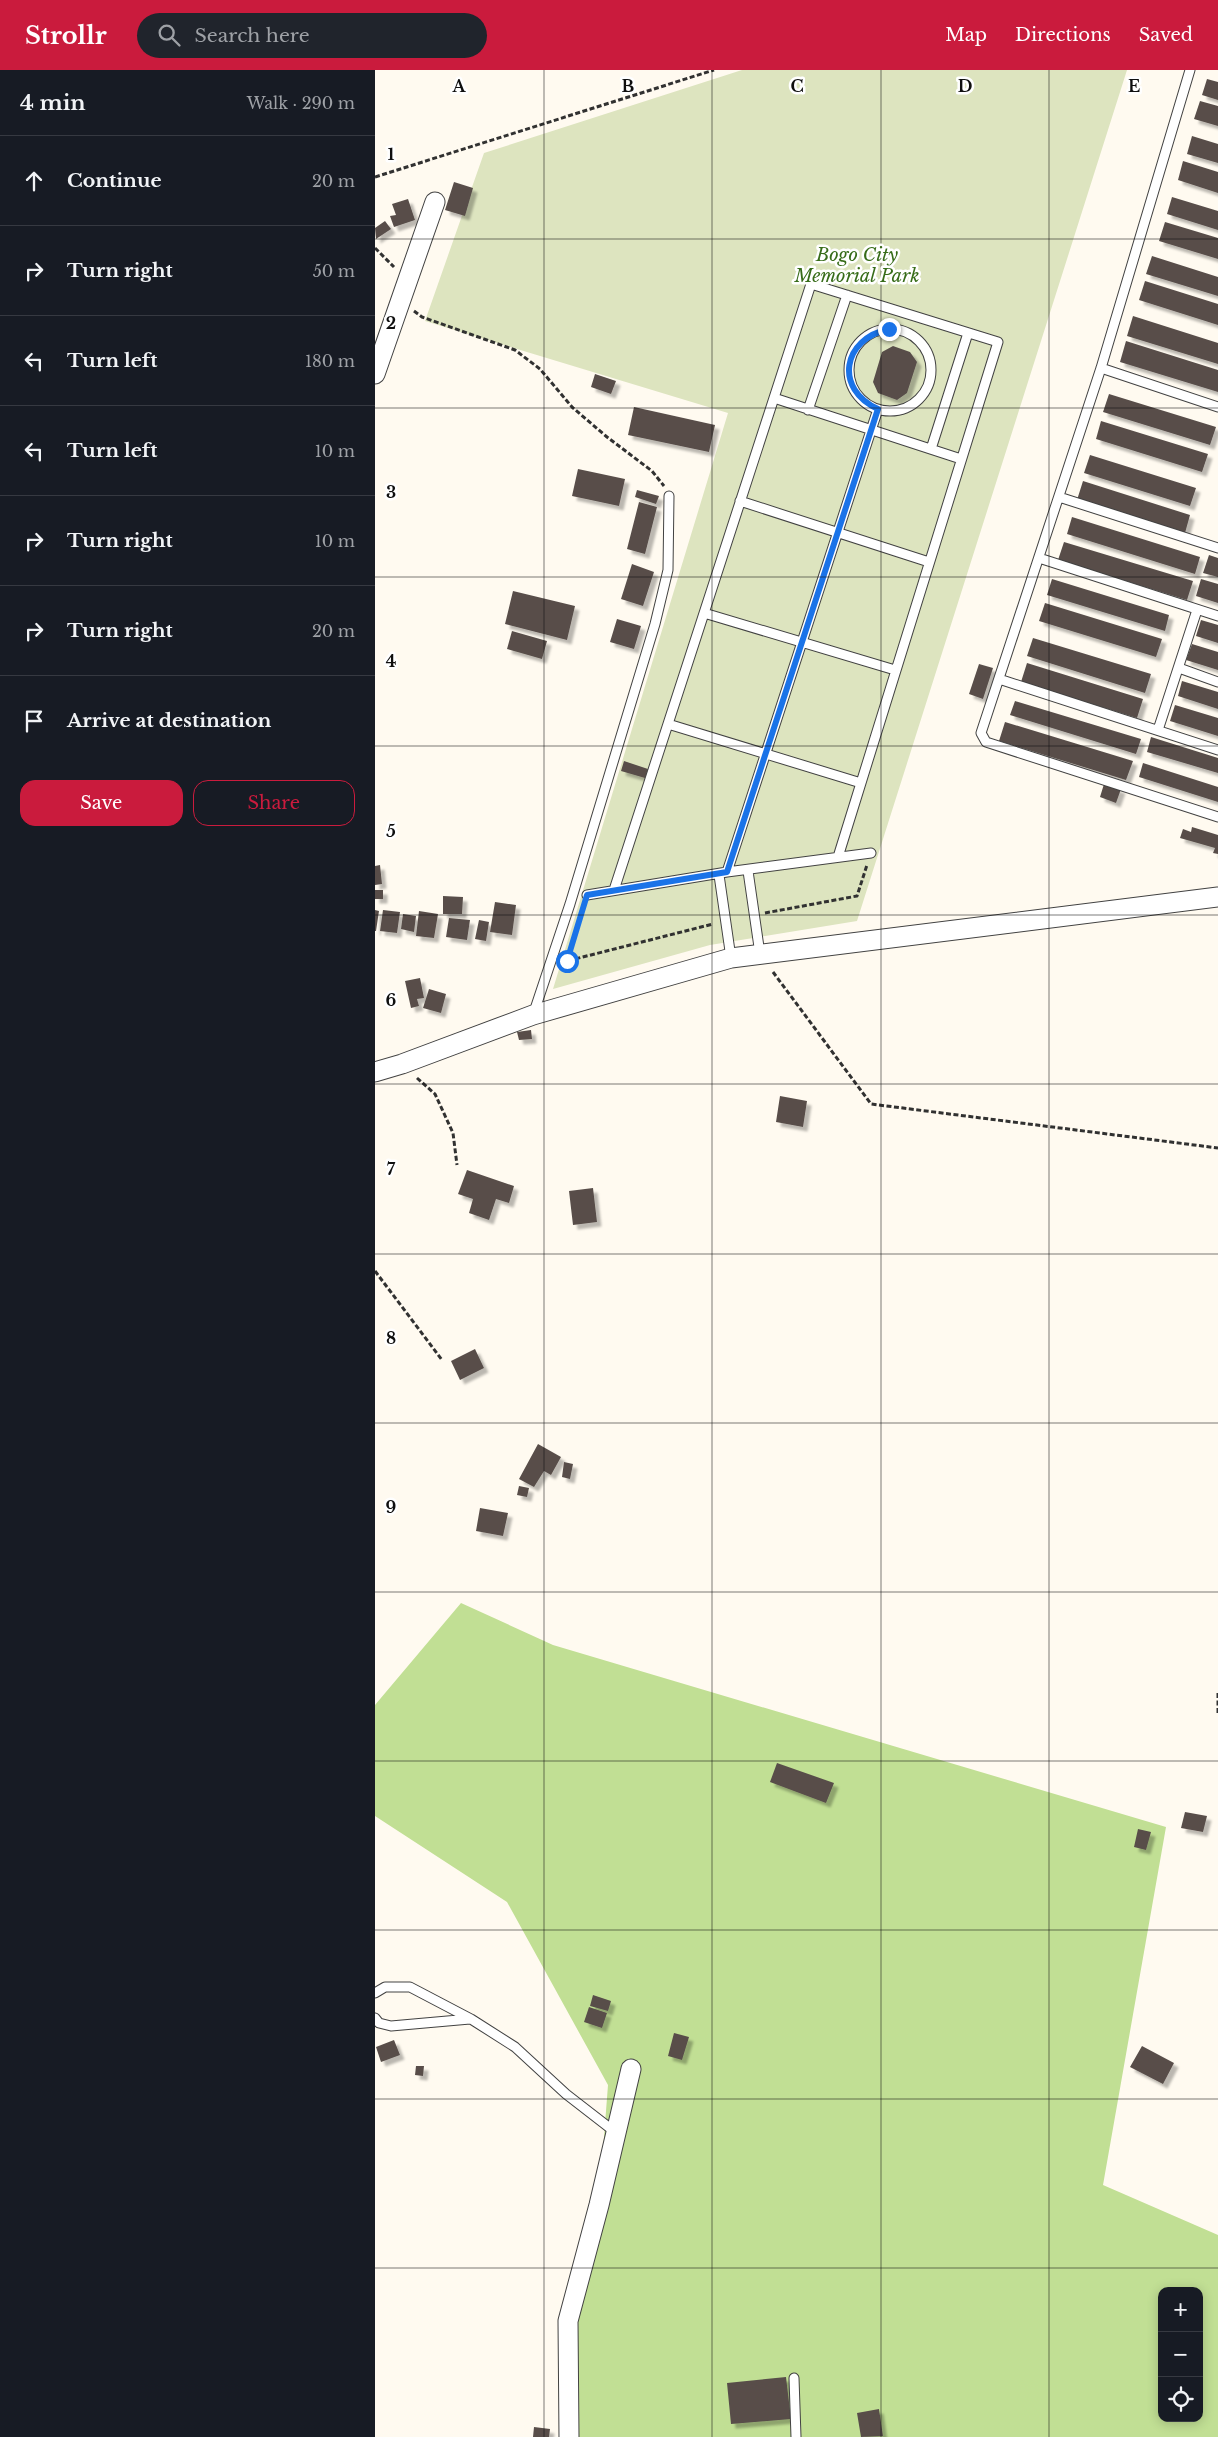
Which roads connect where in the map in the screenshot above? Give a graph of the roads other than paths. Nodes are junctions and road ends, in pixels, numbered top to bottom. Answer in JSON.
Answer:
{"nodes":[{"id":1,"x":1190,"y":70,"type":"edge"},
{"id":2,"x":435,"y":202,"type":"dead end"},
{"id":3,"x":847,"y":295,"type":"junction"},
{"id":4,"x":907,"y":314,"type":"junction"},
{"id":5,"x":901,"y":331,"type":"junction"},
{"id":6,"x":968,"y":333,"type":"junction"},
{"id":7,"x":1101,"y":368,"type":"junction"},
{"id":8,"x":375,"y":374,"type":"edge"},
{"id":9,"x":773,"y":398,"type":"junction"},
{"id":10,"x":1218,"y":407,"type":"edge"},
{"id":11,"x":878,"y":409,"type":"junction"},
{"id":12,"x":808,"y":410,"type":"junction"},
{"id":13,"x":872,"y":430,"type":"junction"},
{"id":14,"x":931,"y":450,"type":"junction"},
{"id":15,"x":961,"y":459,"type":"junction"},
{"id":16,"x":669,"y":496,"type":"road end"},
{"id":17,"x":1059,"y":497,"type":"junction"},
{"id":18,"x":740,"y":501,"type":"junction"},
{"id":19,"x":838,"y":532,"type":"junction"},
{"id":20,"x":1218,"y":548,"type":"edge"},
{"id":21,"x":1039,"y":558,"type":"junction"},
{"id":22,"x":929,"y":562,"type":"junction"},
{"id":23,"x":1197,"y":610,"type":"junction"},
{"id":24,"x":704,"y":613,"type":"junction"},
{"id":25,"x":1218,"y":616,"type":"edge"},
{"id":26,"x":802,"y":642,"type":"junction"},
{"id":27,"x":1179,"y":668,"type":"junction"},
{"id":28,"x":895,"y":670,"type":"junction"},
{"id":29,"x":999,"y":679,"type":"junction"},
{"id":30,"x":1218,"y":682,"type":"edge"},
{"id":31,"x":668,"y":724,"type":"junction"},
{"id":32,"x":1158,"y":730,"type":"junction"},
{"id":33,"x":1218,"y":750,"type":"edge"},
{"id":34,"x":766,"y":754,"type":"junction"},
{"id":35,"x":861,"y":784,"type":"junction"},
{"id":36,"x":1218,"y":817,"type":"edge"},
{"id":37,"x":871,"y":852,"type":"road end"},
{"id":38,"x":838,"y":857,"type":"junction"},
{"id":39,"x":748,"y":871,"type":"junction"},
{"id":40,"x":723,"y":874,"type":"junction"},
{"id":41,"x":614,"y":890,"type":"junction"},
{"id":42,"x":587,"y":895,"type":"dead end"},
{"id":43,"x":1218,"y":897,"type":"edge"},
{"id":44,"x":760,"y":954,"type":"junction"},
{"id":45,"x":731,"y":958,"type":"junction"},
{"id":46,"x":533,"y":1015,"type":"junction"},
{"id":47,"x":375,"y":1072,"type":"edge"},
{"id":48,"x":375,"y":1993,"type":"edge"},
{"id":49,"x":375,"y":2018,"type":"edge"},
{"id":50,"x":471,"y":2019,"type":"junction"},
{"id":51,"x":631,"y":2069,"type":"dead end"},
{"id":52,"x":615,"y":2132,"type":"junction"},
{"id":53,"x":794,"y":2378,"type":"dead end"},
{"id":54,"x":569,"y":2437,"type":"edge"},
{"id":55,"x":796,"y":2437,"type":"edge"}],
"edges":[{"from":1,"to":7,"type":"lane"},
{"from":2,"to":8,"type":"street"},
{"from":3,"to":4,"type":"lane"},
{"from":3,"to":9,"type":"lane"},
{"from":3,"to":12,"type":"lane"},
{"from":4,"to":5,"type":"lane"},
{"from":4,"to":6,"type":"lane"},
{"from":5,"to":11,"type":"lane"},
{"from":5,"to":11,"type":"lane"},
{"from":6,"to":14,"type":"lane"},
{"from":6,"to":15,"type":"lane"},
{"from":7,"to":10,"type":"lane"},
{"from":7,"to":17,"type":"lane"},
{"from":9,"to":12,"type":"lane"},
{"from":9,"to":18,"type":"lane"},
{"from":11,"to":13,"type":"lane"},
{"from":12,"to":13,"type":"lane"},
{"from":13,"to":14,"type":"lane"},
{"from":13,"to":19,"type":"lane"},
{"from":14,"to":15,"type":"lane"},
{"from":15,"to":22,"type":"lane"},
{"from":16,"to":46,"type":"lane"},
{"from":17,"to":20,"type":"lane"},
{"from":17,"to":21,"type":"lane"},
{"from":18,"to":19,"type":"lane"},
{"from":18,"to":24,"type":"lane"},
{"from":19,"to":22,"type":"lane"},
{"from":19,"to":26,"type":"lane"},
{"from":21,"to":23,"type":"lane"},
{"from":21,"to":29,"type":"lane"},
{"from":22,"to":28,"type":"lane"},
{"from":23,"to":25,"type":"lane"},
{"from":23,"to":27,"type":"lane"},
{"from":24,"to":26,"type":"lane"},
{"from":24,"to":31,"type":"lane"},
{"from":26,"to":28,"type":"lane"},
{"from":26,"to":34,"type":"lane"},
{"from":27,"to":30,"type":"lane"},
{"from":27,"to":32,"type":"lane"},
{"from":28,"to":35,"type":"lane"},
{"from":29,"to":32,"type":"lane"},
{"from":29,"to":36,"type":"lane"},
{"from":31,"to":34,"type":"lane"},
{"from":31,"to":41,"type":"lane"},
{"from":32,"to":33,"type":"lane"},
{"from":34,"to":35,"type":"lane"},
{"from":34,"to":40,"type":"lane"},
{"from":35,"to":38,"type":"lane"},
{"from":37,"to":38,"type":"lane"},
{"from":38,"to":39,"type":"lane"},
{"from":39,"to":40,"type":"lane"},
{"from":39,"to":44,"type":"lane"},
{"from":40,"to":41,"type":"lane"},
{"from":40,"to":45,"type":"lane"},
{"from":41,"to":42,"type":"lane"},
{"from":43,"to":44,"type":"street"},
{"from":44,"to":45,"type":"street"},
{"from":45,"to":46,"type":"street"},
{"from":46,"to":47,"type":"street"},
{"from":48,"to":50,"type":"lane"},
{"from":49,"to":50,"type":"lane"},
{"from":50,"to":52,"type":"lane"},
{"from":51,"to":52,"type":"street"},
{"from":52,"to":54,"type":"street"},
{"from":53,"to":55,"type":"lane"}]}
